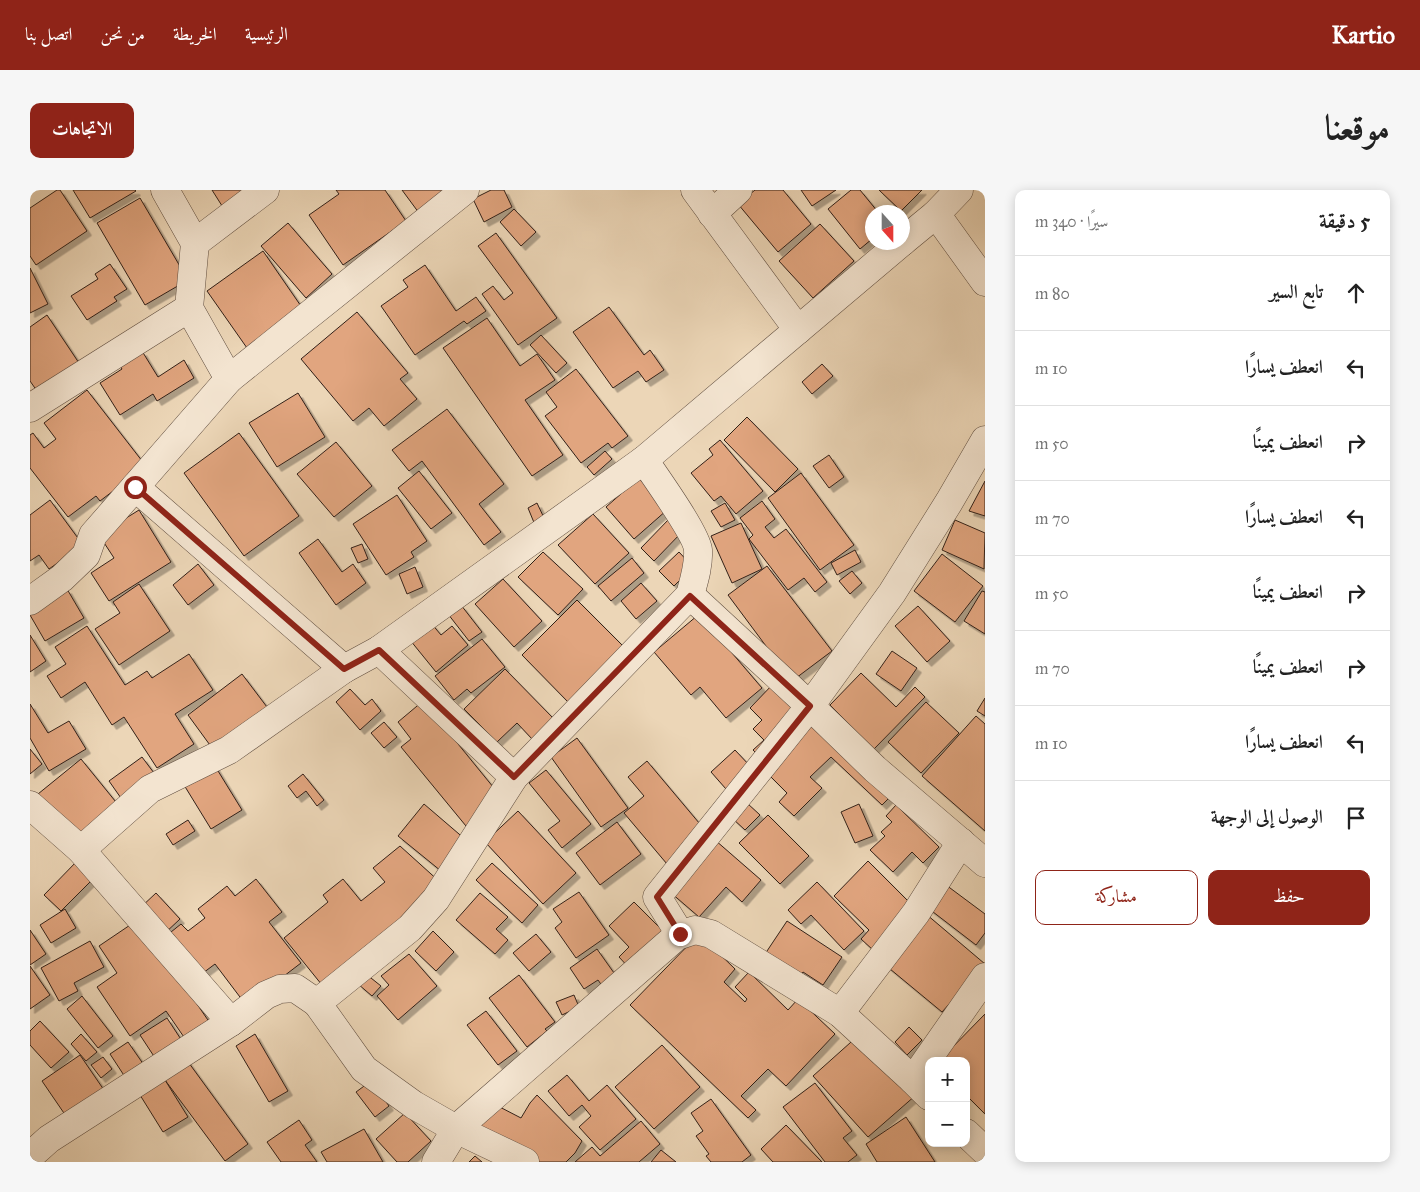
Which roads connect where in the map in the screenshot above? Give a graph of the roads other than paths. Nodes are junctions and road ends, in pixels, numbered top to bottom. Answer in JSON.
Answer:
{"nodes":[{"id":1,"x":164,"y":190,"type":"edge"},
{"id":2,"x":265,"y":190,"type":"edge"},
{"id":3,"x":465,"y":190,"type":"edge"},
{"id":4,"x":694,"y":190,"type":"edge"},
{"id":5,"x":738,"y":190,"type":"edge"},
{"id":6,"x":959,"y":190,"type":"edge"},
{"id":7,"x":712,"y":214,"type":"junction"},
{"id":8,"x":936,"y":214,"type":"junction"},
{"id":9,"x":910,"y":235,"type":"edge"},
{"id":10,"x":195,"y":243,"type":"junction"},
{"id":11,"x":893,"y":250,"type":"edge"},
{"id":12,"x":985,"y":282,"type":"edge"},
{"id":13,"x":189,"y":308,"type":"junction"},
{"id":14,"x":798,"y":330,"type":"junction"},
{"id":15,"x":229,"y":379,"type":"junction"},
{"id":16,"x":30,"y":408,"type":"edge"},
{"id":17,"x":985,"y":440,"type":"edge"},
{"id":18,"x":644,"y":460,"type":"junction"},
{"id":19,"x":135,"y":487,"type":"junction"},
{"id":20,"x":690,"y":596,"type":"junction"},
{"id":21,"x":30,"y":601,"type":"edge"},
{"id":22,"x":379,"y":650,"type":"junction"},
{"id":23,"x":344,"y":669,"type":"junction"},
{"id":24,"x":810,"y":706,"type":"junction"},
{"id":25,"x":514,"y":777,"type":"junction"},
{"id":26,"x":30,"y":806,"type":"edge"},
{"id":27,"x":961,"y":842,"type":"junction"},
{"id":28,"x":81,"y":850,"type":"junction"},
{"id":29,"x":985,"y":863,"type":"edge"},
{"id":30,"x":680,"y":934,"type":"junction"},
{"id":31,"x":985,"y":977,"type":"edge"},
{"id":32,"x":317,"y":1004,"type":"junction"},
{"id":33,"x":840,"y":1013,"type":"junction"},
{"id":34,"x":231,"y":1022,"type":"junction"},
{"id":35,"x":921,"y":1088,"type":"edge"},
{"id":36,"x":456,"y":1129,"type":"junction"},
{"id":37,"x":970,"y":1137,"type":"edge"},
{"id":38,"x":985,"y":1152,"type":"edge"},
{"id":39,"x":30,"y":1156,"type":"edge"},
{"id":40,"x":436,"y":1162,"type":"edge"},
{"id":41,"x":525,"y":1162,"type":"edge"}],
"edges":[{"from":1,"to":10,"type":"street"},
{"from":2,"to":10,"type":"street"},
{"from":3,"to":15,"type":"street"},
{"from":4,"to":7,"type":"street"},
{"from":5,"to":7,"type":"street"},
{"from":6,"to":8,"type":"street"},
{"from":7,"to":14,"type":"street"},
{"from":8,"to":9,"type":"street"},
{"from":8,"to":12,"type":"street"},
{"from":10,"to":13,"type":"street"},
{"from":11,"to":14,"type":"street"},
{"from":13,"to":15,"type":"street"},
{"from":13,"to":16,"type":"street"},
{"from":14,"to":18,"type":"street"},
{"from":15,"to":19,"type":"street"},
{"from":17,"to":24,"type":"street"},
{"from":18,"to":20,"type":"street"},
{"from":18,"to":22,"type":"street"},
{"from":19,"to":21,"type":"street"},
{"from":19,"to":23,"type":"street"},
{"from":20,"to":24,"type":"street"},
{"from":20,"to":25,"type":"street"},
{"from":22,"to":23,"type":"street"},
{"from":22,"to":25,"type":"street"},
{"from":23,"to":28,"type":"street"},
{"from":24,"to":27,"type":"street"},
{"from":24,"to":30,"type":"street"},
{"from":25,"to":32,"type":"street"},
{"from":26,"to":28,"type":"street"},
{"from":27,"to":29,"type":"street"},
{"from":27,"to":33,"type":"street"},
{"from":28,"to":34,"type":"street"},
{"from":30,"to":33,"type":"street"},
{"from":30,"to":36,"type":"street"},
{"from":31,"to":35,"type":"street"},
{"from":32,"to":34,"type":"street"},
{"from":32,"to":36,"type":"street"},
{"from":33,"to":35,"type":"street"},
{"from":34,"to":39,"type":"street"},
{"from":36,"to":40,"type":"street"},
{"from":36,"to":41,"type":"street"},
{"from":37,"to":38,"type":"street"}]}
